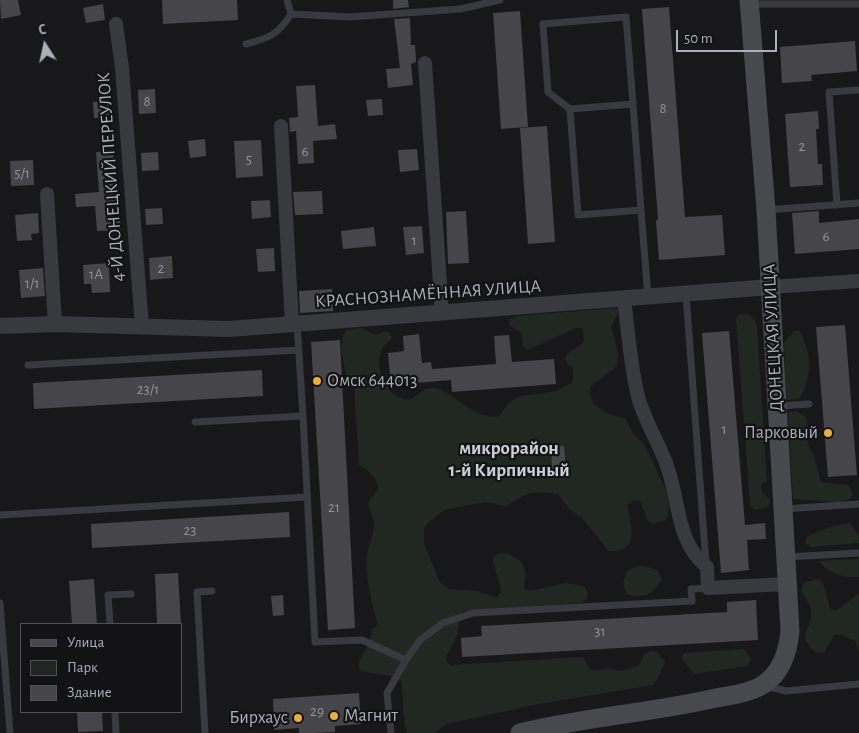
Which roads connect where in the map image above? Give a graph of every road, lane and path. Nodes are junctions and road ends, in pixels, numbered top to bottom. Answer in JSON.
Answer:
{"nodes":[{"id":1,"x":287,"y":0,"type":"edge"},
{"id":2,"x":500,"y":0,"type":"edge"},
{"id":3,"x":750,"y":2,"type":"edge"},
{"id":4,"x":859,"y":4,"type":"edge"},
{"id":5,"x":291,"y":14,"type":"junction"},
{"id":6,"x":116,"y":24,"type":"dead end"},
{"id":7,"x":246,"y":44,"type":"dead end"},
{"id":8,"x":425,"y":64,"type":"dead end"},
{"id":9,"x":859,"y":90,"type":"edge"},
{"id":10,"x":633,"y":104,"type":"junction"},
{"id":11,"x":570,"y":109,"type":"junction"},
{"id":12,"x":281,"y":126,"type":"dead end"},
{"id":13,"x":47,"y":194,"type":"dead end"},
{"id":14,"x":859,"y":203,"type":"edge"},
{"id":15,"x":837,"y":205,"type":"junction"},
{"id":16,"x":641,"y":210,"type":"junction"},
{"id":17,"x":766,"y":210,"type":"junction"},
{"id":18,"x":859,"y":281,"type":"edge"},
{"id":19,"x":770,"y":288,"type":"junction"},
{"id":20,"x":686,"y":294,"type":"junction"},
{"id":21,"x":648,"y":297,"type":"junction"},
{"id":22,"x":624,"y":299,"type":"junction"},
{"id":23,"x":442,"y":313,"type":"junction"},
{"id":24,"x":56,"y":324,"type":"junction"},
{"id":25,"x":295,"y":324,"type":"junction"},
{"id":26,"x":0,"y":326,"type":"edge"},
{"id":27,"x":142,"y":326,"type":"junction"},
{"id":28,"x":299,"y":350,"type":"junction"},
{"id":29,"x":28,"y":365,"type":"dead end"},
{"id":30,"x":808,"y":404,"type":"dead end"},
{"id":31,"x":777,"y":406,"type":"junction"},
{"id":32,"x":302,"y":416,"type":"junction"},
{"id":33,"x":195,"y":422,"type":"dead end"},
{"id":34,"x":307,"y":497,"type":"junction"},
{"id":35,"x":859,"y":504,"type":"edge"},
{"id":36,"x":783,"y":509,"type":"junction"},
{"id":37,"x":0,"y":515,"type":"edge"},
{"id":38,"x":859,"y":553,"type":"edge"},
{"id":39,"x":786,"y":558,"type":"junction"},
{"id":40,"x":707,"y":567,"type":"junction"},
{"id":41,"x":787,"y":584,"type":"junction"},
{"id":42,"x":708,"y":588,"type":"junction"},
{"id":43,"x":212,"y":591,"type":"dead end"},
{"id":44,"x":131,"y":594,"type":"dead end"},
{"id":45,"x":0,"y":603,"type":"edge"},
{"id":46,"x":110,"y":623,"type":"edge"},
{"id":47,"x":406,"y":660,"type":"junction"},
{"id":48,"x":859,"y":684,"type":"edge"},
{"id":49,"x":763,"y":685,"type":"junction"},
{"id":50,"x":115,"y":713,"type":"edge"},
{"id":51,"x":10,"y":733,"type":"edge"},
{"id":52,"x":116,"y":733,"type":"edge"},
{"id":53,"x":205,"y":733,"type":"edge"},
{"id":54,"x":391,"y":733,"type":"edge"},
{"id":55,"x":520,"y":733,"type":"edge"}],
"edges":[{"from":1,"to":5,"type":"lane"},
{"from":2,"to":5,"type":"lane"},
{"from":3,"to":4,"type":"lane"},
{"from":3,"to":17,"type":"main road","name":"ДОНЕЦКАЯ УЛИЦА"},
{"from":5,"to":7,"type":"lane"},
{"from":6,"to":27,"type":"street","name":"4-Й ДОНЕЦКИЙ ПЕРЕУЛОК"},
{"from":8,"to":23,"type":"street"},
{"from":9,"to":15,"type":"lane"},
{"from":10,"to":11,"type":"lane"},
{"from":10,"to":11,"type":"lane"},
{"from":10,"to":16,"type":"lane"},
{"from":11,"to":16,"type":"lane"},
{"from":12,"to":25,"type":"street"},
{"from":13,"to":24,"type":"street"},
{"from":14,"to":15,"type":"lane"},
{"from":15,"to":17,"type":"lane"},
{"from":16,"to":21,"type":"lane"},
{"from":17,"to":19,"type":"main road","name":"ДОНЕЦКАЯ УЛИЦА"},
{"from":18,"to":19,"type":"street","name":"КРАСНОЗНАМЁННАЯ УЛИЦА"},
{"from":19,"to":20,"type":"street","name":"КРАСНОЗНАМЁННАЯ УЛИЦА"},
{"from":19,"to":31,"type":"main road","name":"ДОНЕЦКАЯ УЛИЦА"},
{"from":20,"to":21,"type":"street","name":"КРАСНОЗНАМЁННАЯ УЛИЦА"},
{"from":20,"to":40,"type":"lane"},
{"from":21,"to":22,"type":"street","name":"КРАСНОЗНАМЁННАЯ УЛИЦА"},
{"from":22,"to":23,"type":"street","name":"КРАСНОЗНАМЁННАЯ УЛИЦА"},
{"from":22,"to":40,"type":"street"},
{"from":23,"to":25,"type":"street","name":"КРАСНОЗНАМЁННАЯ УЛИЦА"},
{"from":24,"to":26,"type":"street","name":"КРАСНОЗНАМЁННАЯ УЛИЦА"},
{"from":24,"to":27,"type":"street","name":"КРАСНОЗНАМЁННАЯ УЛИЦА"},
{"from":25,"to":27,"type":"street","name":"КРАСНОЗНАМЁННАЯ УЛИЦА"},
{"from":25,"to":28,"type":"lane"},
{"from":28,"to":29,"type":"lane"},
{"from":28,"to":32,"type":"lane"},
{"from":30,"to":31,"type":"lane"},
{"from":31,"to":36,"type":"main road","name":"ДОНЕЦКАЯ УЛИЦА"},
{"from":32,"to":33,"type":"lane"},
{"from":32,"to":34,"type":"lane"},
{"from":34,"to":37,"type":"lane"},
{"from":34,"to":47,"type":"lane"},
{"from":35,"to":36,"type":"lane"},
{"from":36,"to":39,"type":"main road","name":"ДОНЕЦКАЯ УЛИЦА"},
{"from":38,"to":39,"type":"lane"},
{"from":39,"to":41,"type":"main road","name":"ДОНЕЦКАЯ УЛИЦА"},
{"from":40,"to":42,"type":"street"},
{"from":41,"to":42,"type":"street"},
{"from":41,"to":49,"type":"main road","name":"ДОНЕЦКАЯ УЛИЦА"},
{"from":42,"to":47,"type":"lane"},
{"from":43,"to":53,"type":"lane"},
{"from":44,"to":46,"type":"lane"},
{"from":45,"to":51,"type":"lane"},
{"from":47,"to":54,"type":"lane"},
{"from":48,"to":49,"type":"lane"},
{"from":49,"to":55,"type":"main road"},
{"from":50,"to":52,"type":"lane"}]}
